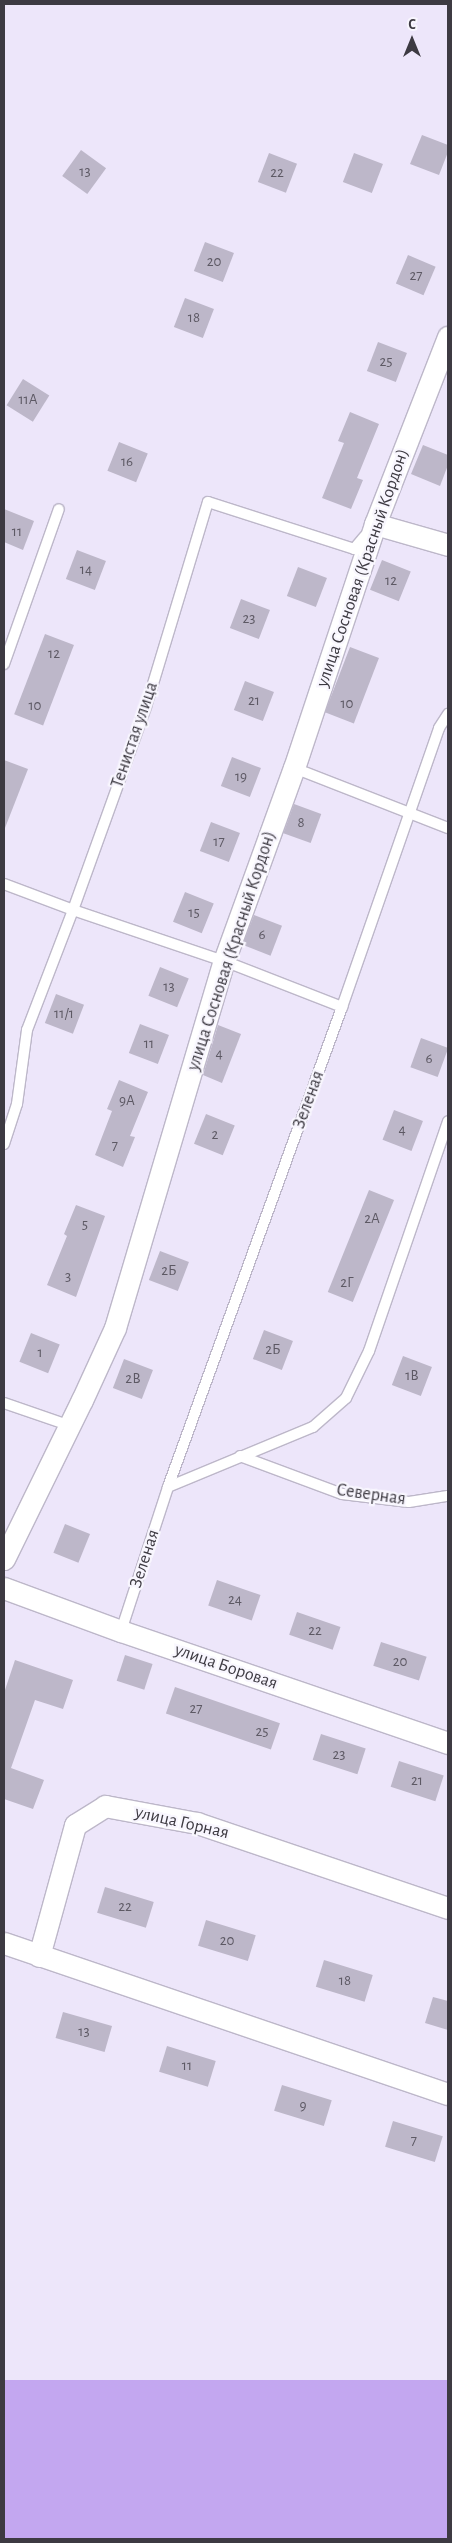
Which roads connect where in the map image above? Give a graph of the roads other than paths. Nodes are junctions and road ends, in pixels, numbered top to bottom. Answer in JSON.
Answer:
{"nodes":[{"id":1,"x":448,"y":336,"type":"edge"},
{"id":2,"x":60,"y":508,"type":"dead end"},
{"id":3,"x":375,"y":524,"type":"junction"},
{"id":4,"x":448,"y":545,"type":"edge"},
{"id":5,"x":4,"y":664,"type":"edge"},
{"id":6,"x":448,"y":714,"type":"edge"},
{"id":7,"x":294,"y":768,"type":"junction"},
{"id":8,"x":409,"y":814,"type":"junction"},
{"id":9,"x":448,"y":828,"type":"edge"},
{"id":10,"x":4,"y":884,"type":"edge"},
{"id":11,"x":73,"y":910,"type":"junction"},
{"id":12,"x":224,"y":961,"type":"junction"},
{"id":13,"x":342,"y":1007,"type":"junction"},
{"id":14,"x":448,"y":1121,"type":"edge"},
{"id":15,"x":4,"y":1144,"type":"edge"},
{"id":16,"x":4,"y":1402,"type":"edge"},
{"id":17,"x":68,"y":1425,"type":"junction"},
{"id":18,"x":240,"y":1456,"type":"junction"},
{"id":19,"x":168,"y":1487,"type":"junction"},
{"id":20,"x":448,"y":1496,"type":"edge"},
{"id":21,"x":4,"y":1559,"type":"edge"},
{"id":22,"x":4,"y":1588,"type":"edge"},
{"id":23,"x":121,"y":1631,"type":"junction"},
{"id":24,"x":448,"y":1743,"type":"edge"},
{"id":25,"x":448,"y":1908,"type":"edge"},
{"id":26,"x":7,"y":1947,"type":"edge"},
{"id":27,"x":39,"y":1956,"type":"junction"},
{"id":28,"x":448,"y":2094,"type":"edge"}],
"edges":[{"from":1,"to":3,"type":"street","name":"улица Сосновая (Красный Кордон)"},
{"from":2,"to":5,"type":"lane"},
{"from":3,"to":4,"type":"street"},
{"from":3,"to":7,"type":"street","name":"улица Сосновая (Красный Кордон)"},
{"from":3,"to":11,"type":"lane","name":"Тенистая улица"},
{"from":6,"to":8,"type":"lane","name":"Зеленая"},
{"from":7,"to":8,"type":"lane"},
{"from":7,"to":12,"type":"street","name":"улица Сосновая (Красный Кордон)"},
{"from":8,"to":9,"type":"lane"},
{"from":8,"to":13,"type":"lane","name":"Зеленая"},
{"from":10,"to":11,"type":"lane"},
{"from":11,"to":12,"type":"lane"},
{"from":11,"to":15,"type":"lane","name":"Тенистая улица"},
{"from":12,"to":13,"type":"lane"},
{"from":12,"to":17,"type":"street","name":"улица Сосновая (Красный Кордон)"},
{"from":13,"to":19,"type":"lane","name":"Зеленая"},
{"from":14,"to":18,"type":"lane"},
{"from":16,"to":17,"type":"lane"},
{"from":17,"to":21,"type":"street","name":"улица Сосновая (Красный Кордон)"},
{"from":18,"to":19,"type":"lane"},
{"from":18,"to":20,"type":"lane","name":"Северная"},
{"from":19,"to":23,"type":"lane","name":"Зеленая"},
{"from":22,"to":23,"type":"street","name":"улица Боровая"},
{"from":23,"to":24,"type":"street","name":"улица Боровая"},
{"from":25,"to":27,"type":"street","name":"улица Горная"},
{"from":26,"to":27,"type":"street"},
{"from":27,"to":28,"type":"street"}]}
